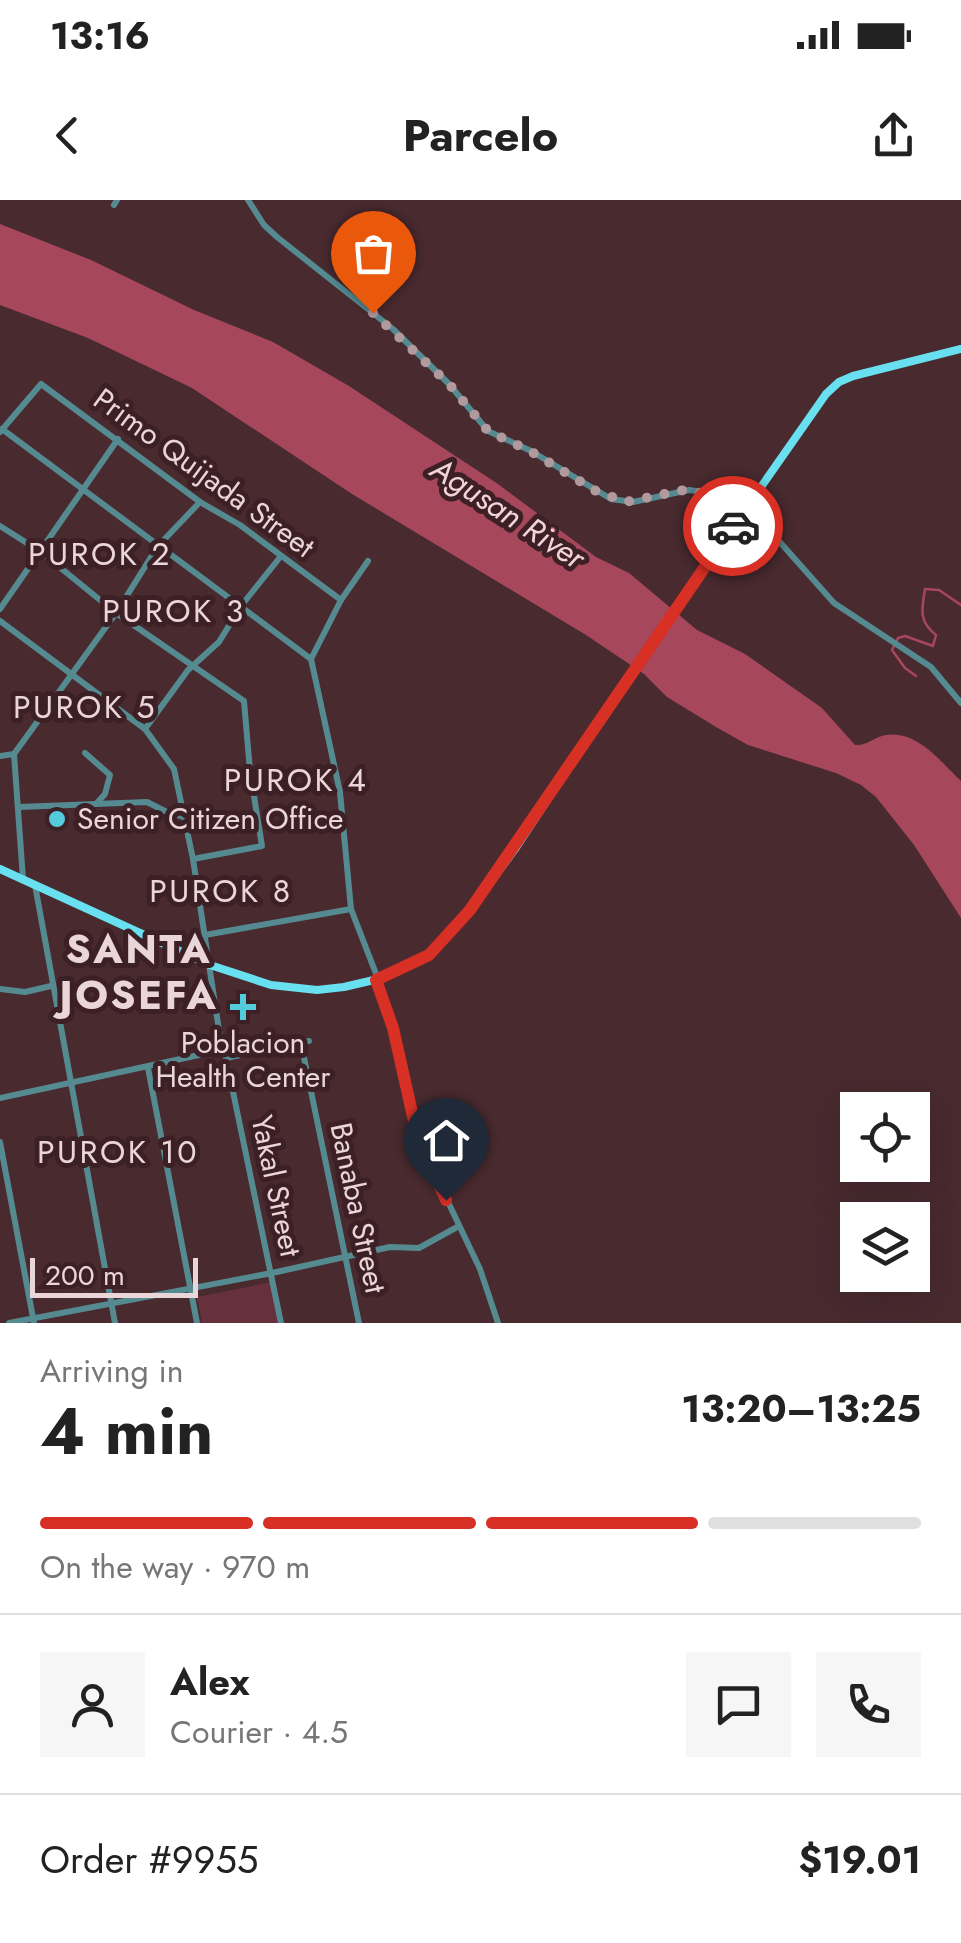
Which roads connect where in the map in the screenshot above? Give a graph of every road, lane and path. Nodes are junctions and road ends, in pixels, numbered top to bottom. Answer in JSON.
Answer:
{"nodes":[{"id":1,"x":248,"y":200,"type":"edge"},
{"id":2,"x":961,"y":348,"type":"edge"},
{"id":3,"x":4,"y":418,"type":"edge"},
{"id":4,"x":1,"y":430,"type":"edge"},
{"id":5,"x":118,"y":438,"type":"junction"},
{"id":6,"x":85,"y":489,"type":"junction"},
{"id":7,"x":754,"y":495,"type":"junction"},
{"id":8,"x":200,"y":502,"type":"junction"},
{"id":9,"x":736,"y":502,"type":"junction"},
{"id":10,"x":746,"y":508,"type":"junction"},
{"id":11,"x":754,"y":517,"type":"junction"},
{"id":12,"x":737,"y":521,"type":"junction"},
{"id":13,"x":0,"y":526,"type":"edge"},
{"id":14,"x":158,"y":546,"type":"junction"},
{"id":15,"x":41,"y":552,"type":"junction"},
{"id":16,"x":281,"y":556,"type":"junction"},
{"id":17,"x":368,"y":561,"type":"dead end"},
{"id":18,"x":341,"y":600,"type":"junction"},
{"id":19,"x":241,"y":606,"type":"junction"},
{"id":20,"x":0,"y":609,"type":"edge"},
{"id":21,"x":116,"y":613,"type":"junction"},
{"id":22,"x":0,"y":621,"type":"edge"},
{"id":23,"x":311,"y":659,"type":"junction"},
{"id":24,"x":194,"y":664,"type":"junction"},
{"id":25,"x":72,"y":674,"type":"junction"},
{"id":26,"x":961,"y":703,"type":"edge"},
{"id":27,"x":146,"y":729,"type":"junction"},
{"id":28,"x":85,"y":753,"type":"dead end"},
{"id":29,"x":14,"y":754,"type":"junction"},
{"id":30,"x":0,"y":756,"type":"edge"},
{"id":31,"x":96,"y":804,"type":"junction"},
{"id":32,"x":19,"y":806,"type":"junction"},
{"id":33,"x":186,"y":817,"type":"junction"},
{"id":34,"x":193,"y":859,"type":"junction"},
{"id":35,"x":0,"y":869,"type":"edge"},
{"id":36,"x":23,"y":879,"type":"junction"},
{"id":37,"x":35,"y":884,"type":"junction"},
{"id":38,"x":351,"y":910,"type":"junction"},
{"id":39,"x":205,"y":935,"type":"junction"},
{"id":40,"x":210,"y":965,"type":"junction"},
{"id":41,"x":377,"y":979,"type":"junction"},
{"id":42,"x":51,"y":986,"type":"junction"},
{"id":43,"x":0,"y":989,"type":"edge"},
{"id":44,"x":224,"y":1054,"type":"junction"},
{"id":45,"x":148,"y":1068,"type":"junction"},
{"id":46,"x":72,"y":1084,"type":"junction"},
{"id":47,"x":0,"y":1098,"type":"edge"},
{"id":48,"x":0,"y":1142,"type":"edge"},
{"id":49,"x":459,"y":1226,"type":"junction"},
{"id":50,"x":346,"y":1257,"type":"junction"},
{"id":51,"x":272,"y":1273,"type":"junction"},
{"id":52,"x":191,"y":1288,"type":"junction"},
{"id":53,"x":110,"y":1302,"type":"junction"},
{"id":54,"x":34,"y":1320,"type":"edge"},
{"id":55,"x":9,"y":1323,"type":"edge"},
{"id":56,"x":114,"y":1323,"type":"edge"},
{"id":57,"x":197,"y":1323,"type":"edge"},
{"id":58,"x":281,"y":1323,"type":"edge"},
{"id":59,"x":359,"y":1323,"type":"edge"},
{"id":60,"x":498,"y":1323,"type":"edge"}],
"edges":[{"from":1,"to":9,"type":"street"},
{"from":2,"to":7,"type":"main road"},
{"from":3,"to":4,"type":"street"},
{"from":3,"to":5,"type":"street","name":"Primo Quijada Street"},
{"from":4,"to":6,"type":"street"},
{"from":5,"to":6,"type":"street"},
{"from":5,"to":8,"type":"street","name":"Primo Quijada Street"},
{"from":6,"to":14,"type":"street"},
{"from":6,"to":15,"type":"street"},
{"from":7,"to":9,"type":"main road"},
{"from":7,"to":10,"type":"main road"},
{"from":7,"to":11,"type":"main road"},
{"from":8,"to":14,"type":"street"},
{"from":8,"to":16,"type":"street","name":"Primo Quijada Street"},
{"from":9,"to":10,"type":"street"},
{"from":9,"to":12,"type":"main road"},
{"from":10,"to":11,"type":"street"},
{"from":10,"to":12,"type":"main road"},
{"from":11,"to":12,"type":"main road"},
{"from":11,"to":26,"type":"street"},
{"from":12,"to":41,"type":"main road"},
{"from":13,"to":15,"type":"street"},
{"from":14,"to":19,"type":"street"},
{"from":14,"to":21,"type":"street"},
{"from":15,"to":20,"type":"street"},
{"from":15,"to":21,"type":"street"},
{"from":16,"to":18,"type":"street","name":"Primo Quijada Street"},
{"from":16,"to":19,"type":"street"},
{"from":17,"to":18,"type":"street"},
{"from":18,"to":23,"type":"street"},
{"from":19,"to":23,"type":"street"},
{"from":19,"to":24,"type":"street"},
{"from":21,"to":24,"type":"street"},
{"from":21,"to":25,"type":"street"},
{"from":22,"to":25,"type":"street","name":"Yakal Street"},
{"from":23,"to":38,"type":"street"},
{"from":24,"to":27,"type":"street"},
{"from":24,"to":34,"type":"street"},
{"from":25,"to":27,"type":"street","name":"Yakal Street"},
{"from":25,"to":29,"type":"street"},
{"from":27,"to":33,"type":"street","name":"Yakal Street"},
{"from":28,"to":31,"type":"street"},
{"from":29,"to":30,"type":"street"},
{"from":29,"to":32,"type":"street"},
{"from":31,"to":32,"type":"street"},
{"from":31,"to":33,"type":"street"},
{"from":32,"to":36,"type":"street"},
{"from":33,"to":34,"type":"street","name":"Yakal Street"},
{"from":34,"to":39,"type":"street","name":"Yakal Street"},
{"from":35,"to":36,"type":"main road"},
{"from":36,"to":37,"type":"main road"},
{"from":37,"to":40,"type":"main road"},
{"from":37,"to":42,"type":"street"},
{"from":38,"to":39,"type":"street"},
{"from":38,"to":41,"type":"street"},
{"from":39,"to":40,"type":"street","name":"Yakal Street"},
{"from":40,"to":41,"type":"main road"},
{"from":40,"to":44,"type":"street","name":"Yakal Street"},
{"from":41,"to":49,"type":"street"},
{"from":42,"to":43,"type":"street"},
{"from":42,"to":46,"type":"street"},
{"from":44,"to":45,"type":"street"},
{"from":44,"to":50,"type":"street","name":"Banaba Street"},
{"from":44,"to":51,"type":"street","name":"Yakal Street"},
{"from":45,"to":46,"type":"street"},
{"from":45,"to":52,"type":"street"},
{"from":46,"to":47,"type":"street"},
{"from":46,"to":53,"type":"street"},
{"from":48,"to":54,"type":"street"},
{"from":49,"to":50,"type":"street"},
{"from":49,"to":60,"type":"street"},
{"from":50,"to":51,"type":"street"},
{"from":50,"to":59,"type":"street","name":"Banaba Street"},
{"from":51,"to":52,"type":"street"},
{"from":51,"to":58,"type":"street","name":"Yakal Street"},
{"from":52,"to":53,"type":"street"},
{"from":52,"to":57,"type":"street"},
{"from":53,"to":54,"type":"street"},
{"from":53,"to":56,"type":"street"},
{"from":54,"to":55,"type":"street"}]}
